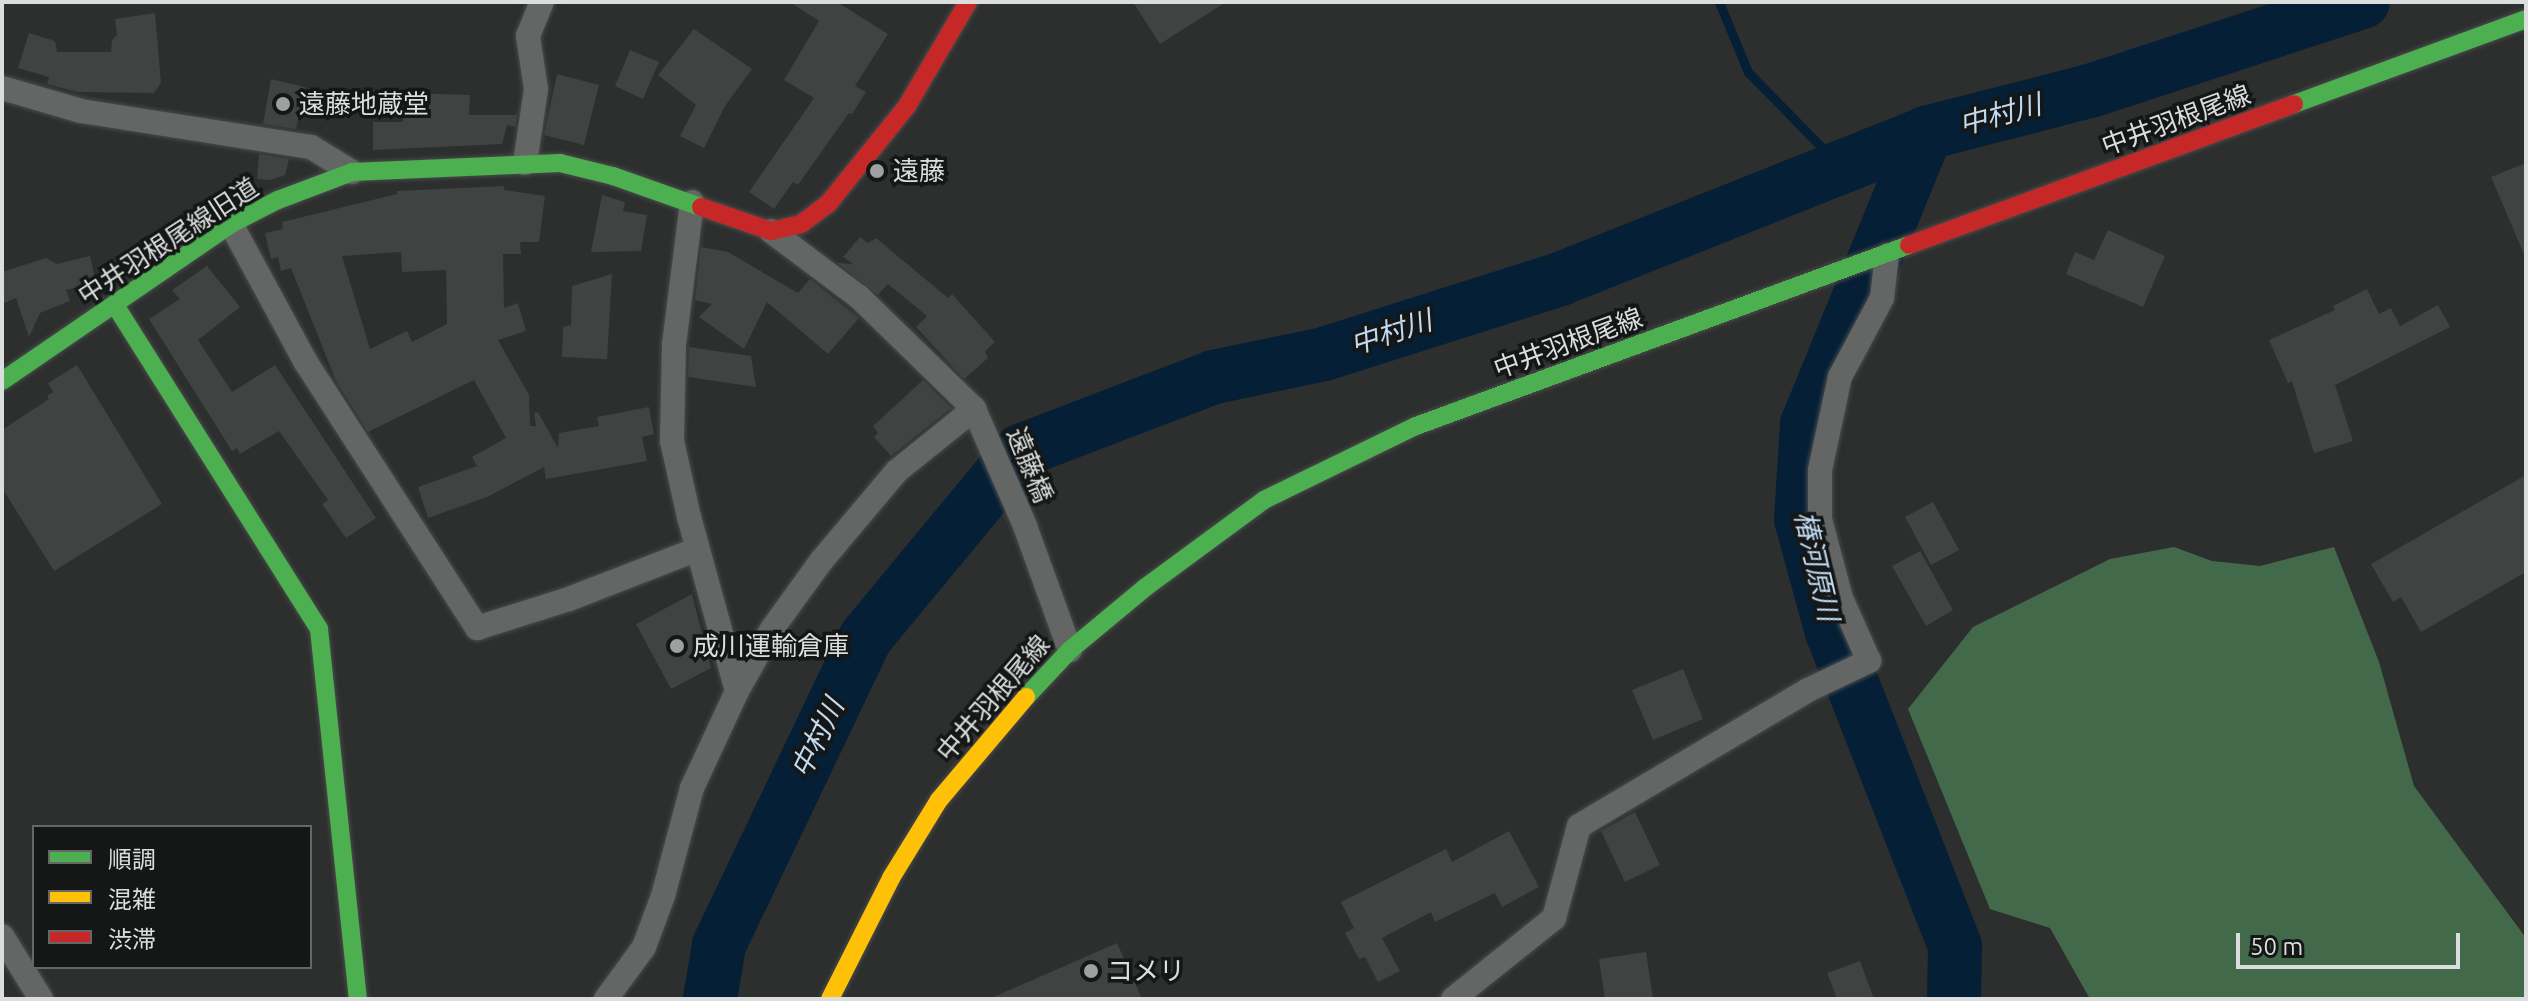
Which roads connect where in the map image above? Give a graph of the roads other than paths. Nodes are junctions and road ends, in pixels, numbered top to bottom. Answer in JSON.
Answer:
{"nodes":[{"id":1,"x":542,"y":2,"type":"edge"},
{"id":2,"x":968,"y":2,"type":"edge"},
{"id":3,"x":2526,"y":19,"type":"edge"},
{"id":4,"x":2,"y":88,"type":"edge"},
{"id":5,"x":525,"y":163,"type":"junction"},
{"id":6,"x":352,"y":172,"type":"junction"},
{"id":7,"x":692,"y":202,"type":"junction"},
{"id":8,"x":231,"y":224,"type":"junction"},
{"id":9,"x":771,"y":231,"type":"junction"},
{"id":10,"x":1887,"y":255,"type":"junction"},
{"id":11,"x":115,"y":305,"type":"junction"},
{"id":12,"x":2,"y":381,"type":"edge"},
{"id":13,"x":979,"y":417,"type":"junction"},
{"id":14,"x":698,"y":549,"type":"junction"},
{"id":15,"x":1070,"y":650,"type":"junction"},
{"id":16,"x":737,"y":691,"type":"junction"},
{"id":17,"x":2,"y":936,"type":"edge"},
{"id":18,"x":41,"y":999,"type":"edge"},
{"id":19,"x":358,"y":999,"type":"edge"},
{"id":20,"x":606,"y":999,"type":"edge"},
{"id":21,"x":830,"y":999,"type":"edge"},
{"id":22,"x":1453,"y":999,"type":"edge"}],
"edges":[{"from":1,"to":5,"type":"street"},
{"from":2,"to":9,"type":"main road"},
{"from":3,"to":10,"type":"main road","name":"中井羽根尾線"},
{"from":4,"to":6,"type":"street"},
{"from":5,"to":6,"type":"main road","name":"中井羽根尾線旧道"},
{"from":5,"to":7,"type":"main road","name":"中井羽根尾線旧道"},
{"from":6,"to":8,"type":"main road","name":"中井羽根尾線旧道"},
{"from":7,"to":9,"type":"main road","name":"中井羽根尾線旧道"},
{"from":7,"to":14,"type":"street"},
{"from":8,"to":11,"type":"main road","name":"中井羽根尾線旧道"},
{"from":8,"to":14,"type":"street"},
{"from":9,"to":13,"type":"street"},
{"from":10,"to":15,"type":"main road","name":"中井羽根尾線"},
{"from":10,"to":22,"type":"street"},
{"from":11,"to":12,"type":"main road","name":"中井羽根尾線旧道"},
{"from":11,"to":19,"type":"main road"},
{"from":13,"to":15,"type":"street","name":"遠藤橋"},
{"from":13,"to":16,"type":"street"},
{"from":14,"to":16,"type":"street"},
{"from":15,"to":21,"type":"main road","name":"中井羽根尾線"},
{"from":16,"to":20,"type":"street"},
{"from":17,"to":18,"type":"street"}]}
